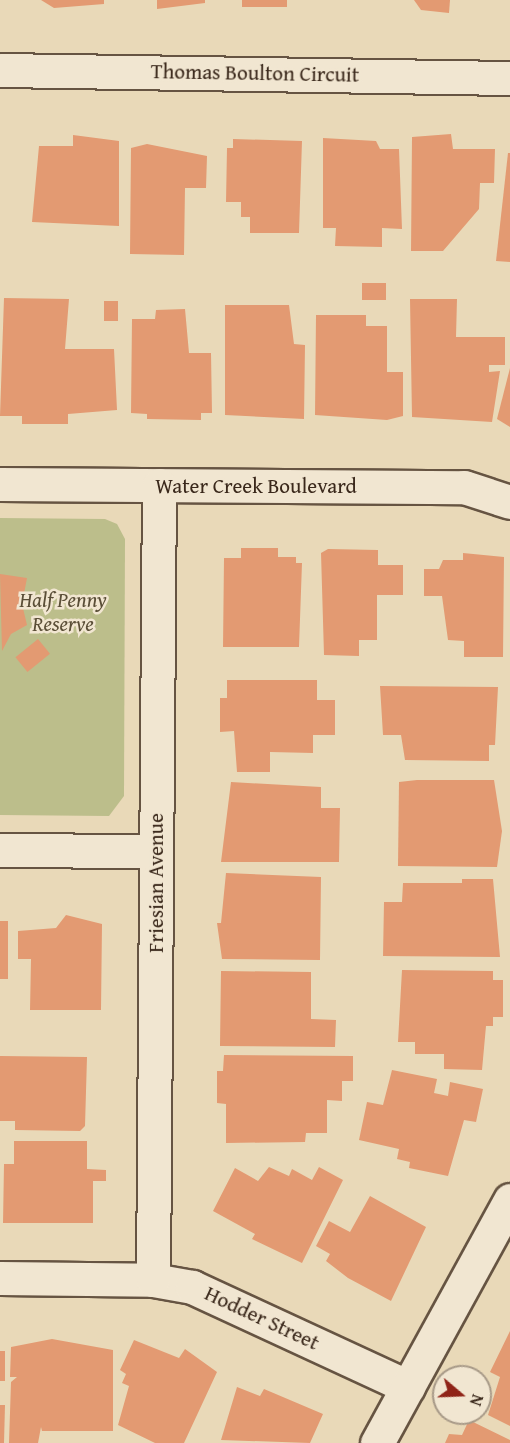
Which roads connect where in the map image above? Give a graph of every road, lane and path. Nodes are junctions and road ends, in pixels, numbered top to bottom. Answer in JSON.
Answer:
{"nodes":[{"id":1,"x":0,"y":70,"type":"edge"},
{"id":2,"x":510,"y":78,"type":"edge"},
{"id":3,"x":0,"y":484,"type":"edge"},
{"id":4,"x":159,"y":485,"type":"junction"},
{"id":5,"x":510,"y":502,"type":"edge"},
{"id":6,"x":0,"y":849,"type":"edge"},
{"id":7,"x":156,"y":851,"type":"junction"},
{"id":8,"x":510,"y":1200,"type":"edge"},
{"id":9,"x":0,"y":1278,"type":"edge"},
{"id":10,"x":153,"y":1280,"type":"junction"},
{"id":11,"x":408,"y":1387,"type":"junction"},
{"id":12,"x":377,"y":1443,"type":"edge"}],
"edges":[{"from":1,"to":2,"type":"street","name":"Thomas Boulton Circuit"},
{"from":3,"to":4,"type":"street","name":"Water Creek Boulevard"},
{"from":4,"to":5,"type":"street","name":"Water Creek Boulevard"},
{"from":4,"to":7,"type":"street","name":"Friesian Avenue"},
{"from":6,"to":7,"type":"street"},
{"from":7,"to":10,"type":"street","name":"Friesian Avenue"},
{"from":8,"to":11,"type":"street"},
{"from":9,"to":10,"type":"street","name":"Hodder Street"},
{"from":10,"to":11,"type":"street","name":"Hodder Street"},
{"from":11,"to":12,"type":"street"}]}
